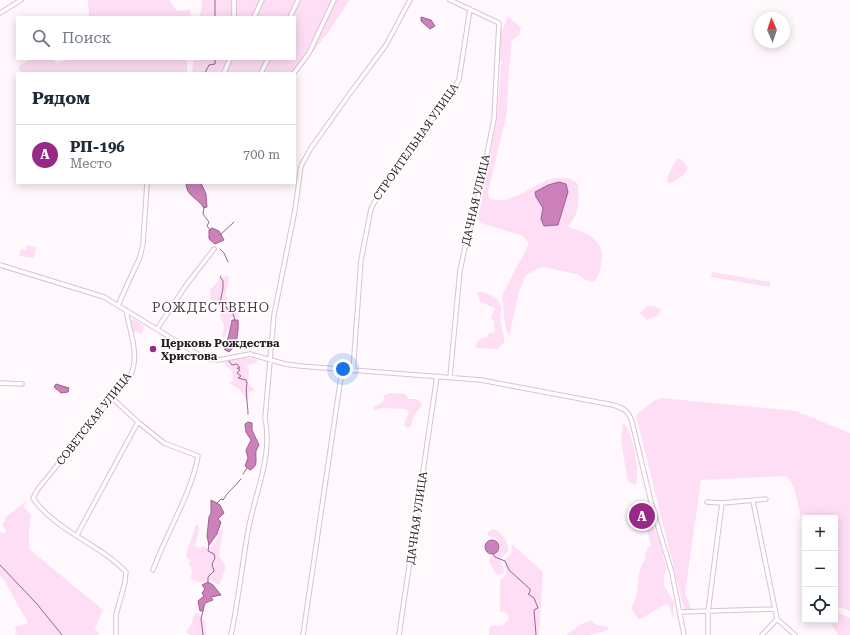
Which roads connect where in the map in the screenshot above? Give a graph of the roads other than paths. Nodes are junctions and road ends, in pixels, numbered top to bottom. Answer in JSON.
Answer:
{"nodes":[{"id":1,"x":21,"y":0,"type":"edge"},
{"id":2,"x":234,"y":0,"type":"edge"},
{"id":3,"x":262,"y":0,"type":"edge"},
{"id":4,"x":298,"y":0,"type":"edge"},
{"id":5,"x":334,"y":0,"type":"edge"},
{"id":6,"x":410,"y":0,"type":"edge"},
{"id":7,"x":450,"y":0,"type":"edge"},
{"id":8,"x":470,"y":9,"type":"junction"},
{"id":9,"x":0,"y":13,"type":"edge"},
{"id":10,"x":234,"y":16,"type":"edge"},
{"id":11,"x":254,"y":16,"type":"edge"},
{"id":12,"x":290,"y":16,"type":"edge"},
{"id":13,"x":229,"y":60,"type":"edge"},
{"id":14,"x":268,"y":60,"type":"edge"},
{"id":15,"x":225,"y":72,"type":"edge"},
{"id":16,"x":262,"y":72,"type":"edge"},
{"id":17,"x":295,"y":72,"type":"edge"},
{"id":18,"x":147,"y":184,"type":"edge"},
{"id":19,"x":214,"y":249,"type":"dead end"},
{"id":20,"x":0,"y":265,"type":"edge"},
{"id":21,"x":118,"y":305,"type":"junction"},
{"id":22,"x":126,"y":310,"type":"junction"},
{"id":23,"x":157,"y":329,"type":"junction"},
{"id":24,"x":270,"y":360,"type":"junction"},
{"id":25,"x":342,"y":370,"type":"junction"},
{"id":26,"x":353,"y":371,"type":"junction"},
{"id":27,"x":437,"y":376,"type":"junction"},
{"id":28,"x":450,"y":377,"type":"junction"},
{"id":29,"x":0,"y":383,"type":"edge"},
{"id":30,"x":22,"y":384,"type":"dead end"},
{"id":31,"x":112,"y":398,"type":"junction"},
{"id":32,"x":138,"y":422,"type":"junction"},
{"id":33,"x":766,"y":499,"type":"dead end"},
{"id":34,"x":753,"y":501,"type":"junction"},
{"id":35,"x":707,"y":502,"type":"dead end"},
{"id":36,"x":722,"y":503,"type":"junction"},
{"id":37,"x":77,"y":535,"type":"junction"},
{"id":38,"x":153,"y":570,"type":"dead end"},
{"id":39,"x":774,"y":609,"type":"junction"},
{"id":40,"x":680,"y":612,"type":"junction"},
{"id":41,"x":708,"y":612,"type":"junction"},
{"id":42,"x":777,"y":619,"type":"junction"},
{"id":43,"x":116,"y":635,"type":"edge"},
{"id":44,"x":231,"y":635,"type":"edge"},
{"id":45,"x":303,"y":635,"type":"edge"},
{"id":46,"x":399,"y":635,"type":"edge"},
{"id":47,"x":684,"y":635,"type":"edge"},
{"id":48,"x":708,"y":635,"type":"edge"},
{"id":49,"x":762,"y":635,"type":"edge"},
{"id":50,"x":795,"y":635,"type":"edge"}],
"edges":[{"from":1,"to":9,"type":"street"},
{"from":2,"to":10,"type":"street"},
{"from":3,"to":11,"type":"street"},
{"from":4,"to":12,"type":"street"},
{"from":5,"to":17,"type":"street"},
{"from":6,"to":24,"type":"street"},
{"from":7,"to":8,"type":"street"},
{"from":8,"to":26,"type":"street","name":"СТРОИТЕЛЬНАЯ УЛИЦА"},
{"from":8,"to":28,"type":"street","name":"ДАЧНАЯ УЛИЦА"},
{"from":13,"to":15,"type":"street"},
{"from":14,"to":16,"type":"street"},
{"from":18,"to":21,"type":"street"},
{"from":19,"to":23,"type":"street"},
{"from":20,"to":21,"type":"street"},
{"from":21,"to":22,"type":"street"},
{"from":22,"to":23,"type":"street"},
{"from":22,"to":31,"type":"street","name":"СОВЕТСКАЯ УЛИЦА"},
{"from":23,"to":24,"type":"street"},
{"from":24,"to":25,"type":"street"},
{"from":24,"to":44,"type":"street"},
{"from":25,"to":26,"type":"street"},
{"from":25,"to":45,"type":"street"},
{"from":26,"to":27,"type":"street"},
{"from":27,"to":28,"type":"street"},
{"from":27,"to":46,"type":"street","name":"ДАЧНАЯ УЛИЦА"},
{"from":28,"to":40,"type":"street"},
{"from":29,"to":30,"type":"street"},
{"from":31,"to":32,"type":"street"},
{"from":31,"to":37,"type":"street","name":"СОВЕТСКАЯ УЛИЦА"},
{"from":32,"to":37,"type":"street"},
{"from":32,"to":38,"type":"street"},
{"from":33,"to":34,"type":"street"},
{"from":34,"to":36,"type":"street"},
{"from":34,"to":39,"type":"street"},
{"from":35,"to":36,"type":"street"},
{"from":36,"to":41,"type":"street"},
{"from":37,"to":43,"type":"street"},
{"from":39,"to":41,"type":"street"},
{"from":39,"to":42,"type":"street"},
{"from":40,"to":41,"type":"street"},
{"from":40,"to":47,"type":"street"},
{"from":41,"to":48,"type":"street"},
{"from":42,"to":49,"type":"street"},
{"from":42,"to":50,"type":"street"}]}
